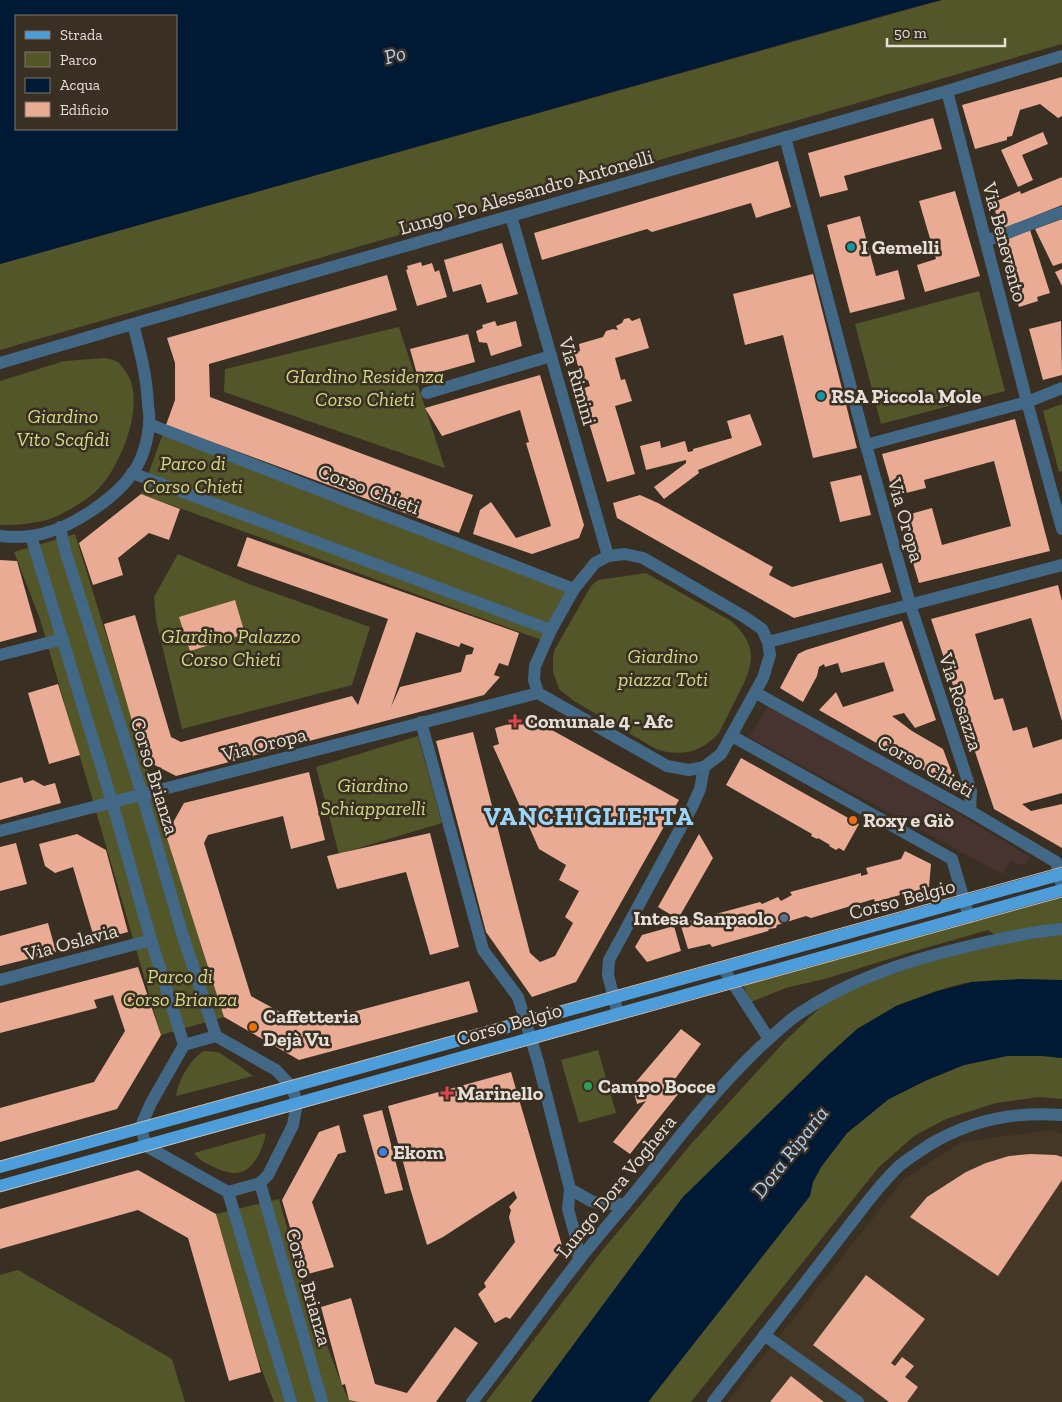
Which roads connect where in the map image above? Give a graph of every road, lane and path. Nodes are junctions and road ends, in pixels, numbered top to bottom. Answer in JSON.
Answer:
{"nodes":[{"id":1,"x":1062,"y":56,"type":"edge"},
{"id":2,"x":947,"y":91,"type":"junction"},
{"id":3,"x":785,"y":137,"type":"junction"},
{"id":4,"x":1062,"y":212,"type":"edge"},
{"id":5,"x":511,"y":216,"type":"junction"},
{"id":6,"x":986,"y":241,"type":"junction"},
{"id":7,"x":133,"y":324,"type":"junction"},
{"id":8,"x":551,"y":356,"type":"junction"},
{"id":9,"x":0,"y":363,"type":"edge"},
{"id":10,"x":1062,"y":388,"type":"edge"},
{"id":11,"x":427,"y":393,"type":"dead end"},
{"id":12,"x":1027,"y":402,"type":"junction"},
{"id":13,"x":149,"y":424,"type":"junction"},
{"id":14,"x":866,"y":445,"type":"junction"},
{"id":15,"x":132,"y":473,"type":"junction"},
{"id":16,"x":60,"y":527,"type":"junction"},
{"id":17,"x":1062,"y":529,"type":"edge"},
{"id":18,"x":0,"y":536,"type":"edge"},
{"id":19,"x":32,"y":536,"type":"junction"},
{"id":20,"x":608,"y":556,"type":"junction"},
{"id":21,"x":1062,"y":565,"type":"edge"},
{"id":22,"x":574,"y":589,"type":"junction"},
{"id":23,"x":910,"y":604,"type":"junction"},
{"id":24,"x":551,"y":630,"type":"junction"},
{"id":25,"x":63,"y":639,"type":"junction"},
{"id":26,"x":768,"y":642,"type":"junction"},
{"id":27,"x":0,"y":656,"type":"edge"},
{"id":28,"x":538,"y":693,"type":"junction"},
{"id":29,"x":756,"y":693,"type":"junction"},
{"id":30,"x":421,"y":722,"type":"junction"},
{"id":31,"x":732,"y":736,"type":"junction"},
{"id":32,"x":704,"y":768,"type":"junction"},
{"id":33,"x":142,"y":794,"type":"junction"},
{"id":34,"x":112,"y":802,"type":"junction"},
{"id":35,"x":970,"y":812,"type":"junction"},
{"id":36,"x":0,"y":831,"type":"edge"},
{"id":37,"x":1061,"y":878,"type":"edge"},
{"id":38,"x":1062,"y":890,"type":"edge"},
{"id":39,"x":964,"y":901,"type":"junction"},
{"id":40,"x":968,"y":917,"type":"junction"},
{"id":41,"x":1062,"y":930,"type":"edge"},
{"id":42,"x":151,"y":940,"type":"junction"},
{"id":43,"x":723,"y":968,"type":"junction"},
{"id":44,"x":0,"y":980,"type":"edge"},
{"id":45,"x":732,"y":982,"type":"junction"},
{"id":46,"x":614,"y":998,"type":"junction"},
{"id":47,"x":618,"y":1014,"type":"junction"},
{"id":48,"x":526,"y":1022,"type":"junction"},
{"id":49,"x":216,"y":1036,"type":"junction"},
{"id":50,"x":531,"y":1038,"type":"junction"},
{"id":51,"x":769,"y":1039,"type":"junction"},
{"id":52,"x":184,"y":1045,"type":"junction"},
{"id":53,"x":292,"y":1086,"type":"junction"},
{"id":54,"x":296,"y":1103,"type":"junction"},
{"id":55,"x":1062,"y":1114,"type":"edge"},
{"id":56,"x":141,"y":1128,"type":"junction"},
{"id":57,"x":146,"y":1146,"type":"junction"},
{"id":58,"x":0,"y":1167,"type":"edge"},
{"id":59,"x":260,"y":1183,"type":"junction"},
{"id":60,"x":0,"y":1186,"type":"edge"},
{"id":61,"x":570,"y":1189,"type":"junction"},
{"id":62,"x":228,"y":1192,"type":"junction"},
{"id":63,"x":626,"y":1204,"type":"junction"},
{"id":64,"x":579,"y":1260,"type":"junction"},
{"id":65,"x":764,"y":1335,"type":"junction"},
{"id":66,"x":288,"y":1401,"type":"edge"},
{"id":67,"x":322,"y":1402,"type":"edge"},
{"id":68,"x":472,"y":1402,"type":"edge"},
{"id":69,"x":713,"y":1402,"type":"edge"},
{"id":70,"x":858,"y":1402,"type":"edge"}],
"edges":[{"from":1,"to":2,"type":"street","name":"Lungo Po Alessandro Antonelli"},
{"from":2,"to":3,"type":"street","name":"Lungo Po Alessandro Antonelli"},
{"from":2,"to":6,"type":"street","name":"Via Benevento"},
{"from":3,"to":5,"type":"street","name":"Lungo Po Alessandro Antonelli"},
{"from":3,"to":14,"type":"street","name":"Via Oropa"},
{"from":4,"to":6,"type":"street"},
{"from":5,"to":7,"type":"street","name":"Lungo Po Alessandro Antonelli"},
{"from":5,"to":8,"type":"street","name":"Via Rimini"},
{"from":6,"to":12,"type":"street","name":"Via Benevento"},
{"from":7,"to":9,"type":"street","name":"Lungo Po Alessandro Antonelli"},
{"from":7,"to":13,"type":"street"},
{"from":8,"to":11,"type":"street"},
{"from":8,"to":20,"type":"street","name":"Via Rimini"},
{"from":10,"to":12,"type":"street"},
{"from":12,"to":14,"type":"street"},
{"from":12,"to":17,"type":"street","name":"Via Benevento"},
{"from":13,"to":15,"type":"street"},
{"from":13,"to":22,"type":"street","name":"Corso Chieti"},
{"from":14,"to":23,"type":"street","name":"Via Oropa"},
{"from":15,"to":16,"type":"street"},
{"from":15,"to":24,"type":"street"},
{"from":16,"to":19,"type":"street"},
{"from":16,"to":33,"type":"street","name":"Corso Brianza"},
{"from":18,"to":19,"type":"street"},
{"from":19,"to":25,"type":"street"},
{"from":20,"to":22,"type":"street"},
{"from":20,"to":26,"type":"street"},
{"from":21,"to":23,"type":"street"},
{"from":22,"to":24,"type":"street"},
{"from":23,"to":26,"type":"street"},
{"from":23,"to":35,"type":"street","name":"Via Rosazza"},
{"from":24,"to":28,"type":"street"},
{"from":25,"to":27,"type":"street"},
{"from":25,"to":34,"type":"street"},
{"from":26,"to":29,"type":"street"},
{"from":28,"to":30,"type":"street","name":"Via Oropa"},
{"from":28,"to":32,"type":"street"},
{"from":29,"to":31,"type":"street"},
{"from":29,"to":35,"type":"street","name":"Corso Chieti"},
{"from":30,"to":33,"type":"street","name":"Via Oropa"},
{"from":30,"to":48,"type":"street","name":"Corso Belgio"},
{"from":31,"to":32,"type":"street"},
{"from":31,"to":39,"type":"street"},
{"from":32,"to":46,"type":"street"},
{"from":33,"to":34,"type":"street","name":"Via Oropa"},
{"from":33,"to":49,"type":"street","name":"Corso Brianza"},
{"from":34,"to":36,"type":"street","name":"Via Oropa"},
{"from":34,"to":42,"type":"street"},
{"from":35,"to":37,"type":"street","name":"Corso Chieti"},
{"from":37,"to":39,"type":"main road","name":"Corso Belgio"},
{"from":38,"to":40,"type":"main road","name":"Corso Belgio"},
{"from":39,"to":40,"type":"street"},
{"from":39,"to":43,"type":"main road","name":"Corso Belgio"},
{"from":40,"to":45,"type":"main road","name":"Corso Belgio"},
{"from":41,"to":51,"type":"street","name":"Lungo Dora Voghera"},
{"from":42,"to":44,"type":"street","name":"Via Oslavia"},
{"from":42,"to":52,"type":"street"},
{"from":43,"to":45,"type":"street"},
{"from":43,"to":46,"type":"main road","name":"Corso Belgio"},
{"from":45,"to":47,"type":"main road","name":"Corso Belgio"},
{"from":45,"to":51,"type":"street"},
{"from":46,"to":47,"type":"street"},
{"from":46,"to":48,"type":"main road","name":"Corso Belgio"},
{"from":47,"to":50,"type":"main road","name":"Corso Belgio"},
{"from":48,"to":50,"type":"street"},
{"from":48,"to":53,"type":"main road","name":"Corso Belgio"},
{"from":49,"to":52,"type":"street"},
{"from":49,"to":53,"type":"street"},
{"from":50,"to":54,"type":"main road","name":"Corso Belgio"},
{"from":50,"to":61,"type":"street"},
{"from":51,"to":63,"type":"street","name":"Lungo Dora Voghera"},
{"from":52,"to":56,"type":"street"},
{"from":53,"to":54,"type":"street"},
{"from":53,"to":56,"type":"main road","name":"Corso Belgio"},
{"from":54,"to":57,"type":"main road","name":"Corso Belgio"},
{"from":54,"to":59,"type":"street"},
{"from":55,"to":65,"type":"street"},
{"from":56,"to":57,"type":"street"},
{"from":56,"to":58,"type":"main road","name":"Corso Belgio"},
{"from":57,"to":60,"type":"main road","name":"Corso Belgio"},
{"from":57,"to":62,"type":"street"},
{"from":59,"to":62,"type":"street"},
{"from":59,"to":67,"type":"street","name":"Corso Brianza"},
{"from":61,"to":63,"type":"street"},
{"from":61,"to":64,"type":"street"},
{"from":62,"to":66,"type":"street"},
{"from":63,"to":64,"type":"street","name":"Lungo Dora Voghera"},
{"from":64,"to":68,"type":"street","name":"Lungo Dora Voghera"},
{"from":65,"to":69,"type":"street"},
{"from":65,"to":70,"type":"street"}]}
